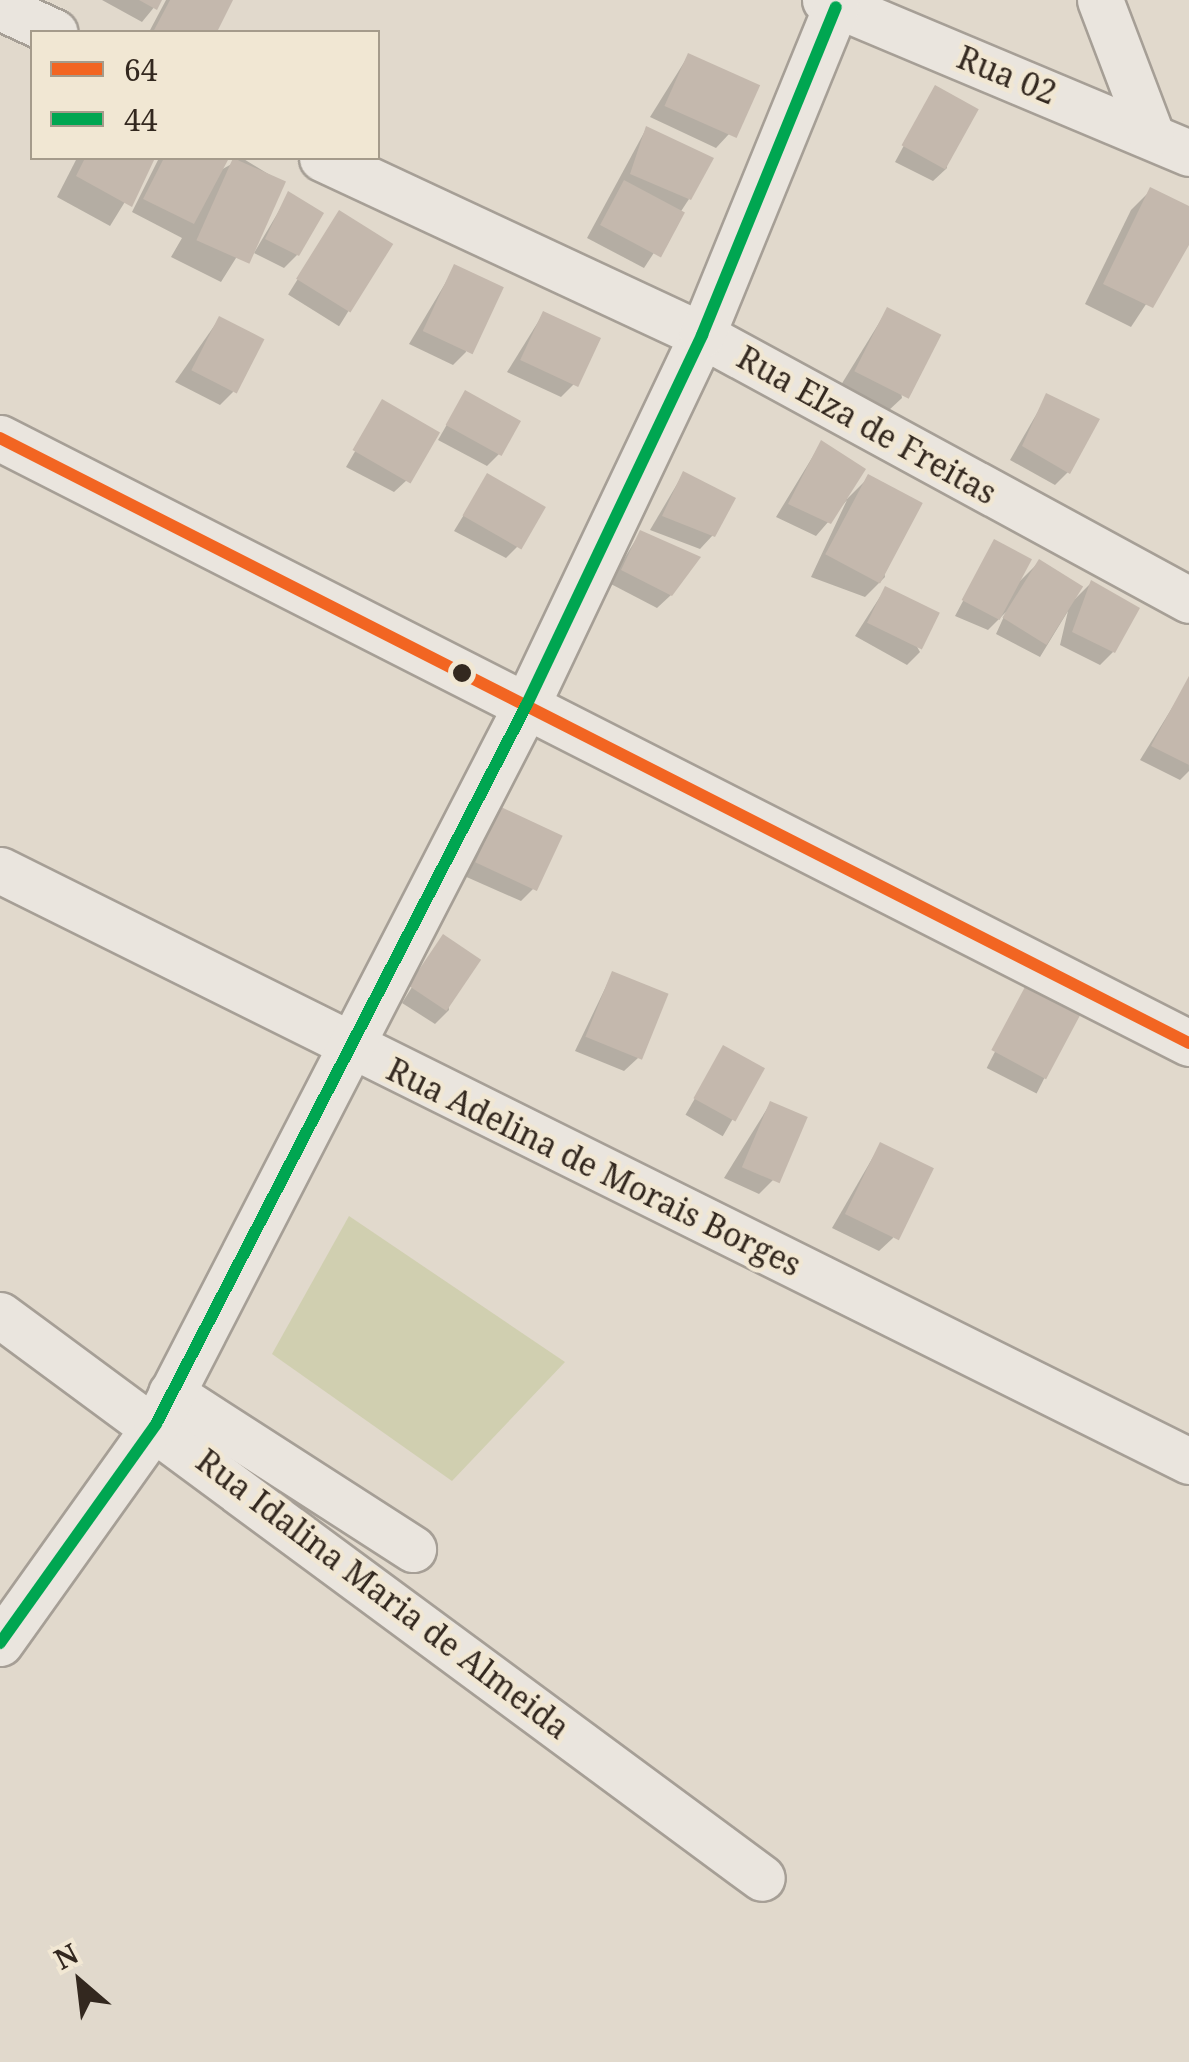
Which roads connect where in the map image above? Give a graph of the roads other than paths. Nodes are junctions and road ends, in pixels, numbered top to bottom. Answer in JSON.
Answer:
{"nodes":[{"id":1,"x":1100,"y":0,"type":"edge"},
{"id":2,"x":831,"y":3,"type":"edge"},
{"id":3,"x":0,"y":7,"type":"edge"},
{"id":4,"x":50,"y":30,"type":"edge"},
{"id":5,"x":1170,"y":143,"type":"edge"},
{"id":6,"x":326,"y":160,"type":"edge"},
{"id":7,"x":702,"y":335,"type":"junction"},
{"id":8,"x":0,"y":438,"type":"edge"},
{"id":9,"x":1189,"y":600,"type":"edge"},
{"id":10,"x":526,"y":706,"type":"junction"},
{"id":11,"x":0,"y":870,"type":"edge"},
{"id":12,"x":1189,"y":1043,"type":"edge"},
{"id":13,"x":348,"y":1046,"type":"junction"},
{"id":14,"x":0,"y":1315,"type":"edge"},
{"id":15,"x":164,"y":1408,"type":"junction"},
{"id":16,"x":1189,"y":1461,"type":"edge"},
{"id":17,"x":413,"y":1549,"type":"dead end"},
{"id":18,"x":0,"y":1643,"type":"edge"},
{"id":19,"x":762,"y":1878,"type":"dead end"}],
"edges":[{"from":1,"to":5,"type":"street"},
{"from":2,"to":5,"type":"street","name":"Rua 02"},
{"from":2,"to":7,"type":"street"},
{"from":3,"to":4,"type":"street"},
{"from":6,"to":7,"type":"street","name":"Rua Elza de Freitas"},
{"from":7,"to":9,"type":"street","name":"Rua Elza de Freitas"},
{"from":7,"to":10,"type":"street"},
{"from":8,"to":10,"type":"street"},
{"from":10,"to":12,"type":"street"},
{"from":10,"to":13,"type":"street"},
{"from":11,"to":13,"type":"street","name":"Rua Adelina de Morais Borges"},
{"from":13,"to":15,"type":"street"},
{"from":13,"to":16,"type":"street","name":"Rua Adelina de Morais Borges"},
{"from":14,"to":15,"type":"street","name":"Rua Idalina Maria de Almeida"},
{"from":15,"to":17,"type":"street"},
{"from":15,"to":18,"type":"street"},
{"from":15,"to":19,"type":"street","name":"Rua Idalina Maria de Almeida"}]}
